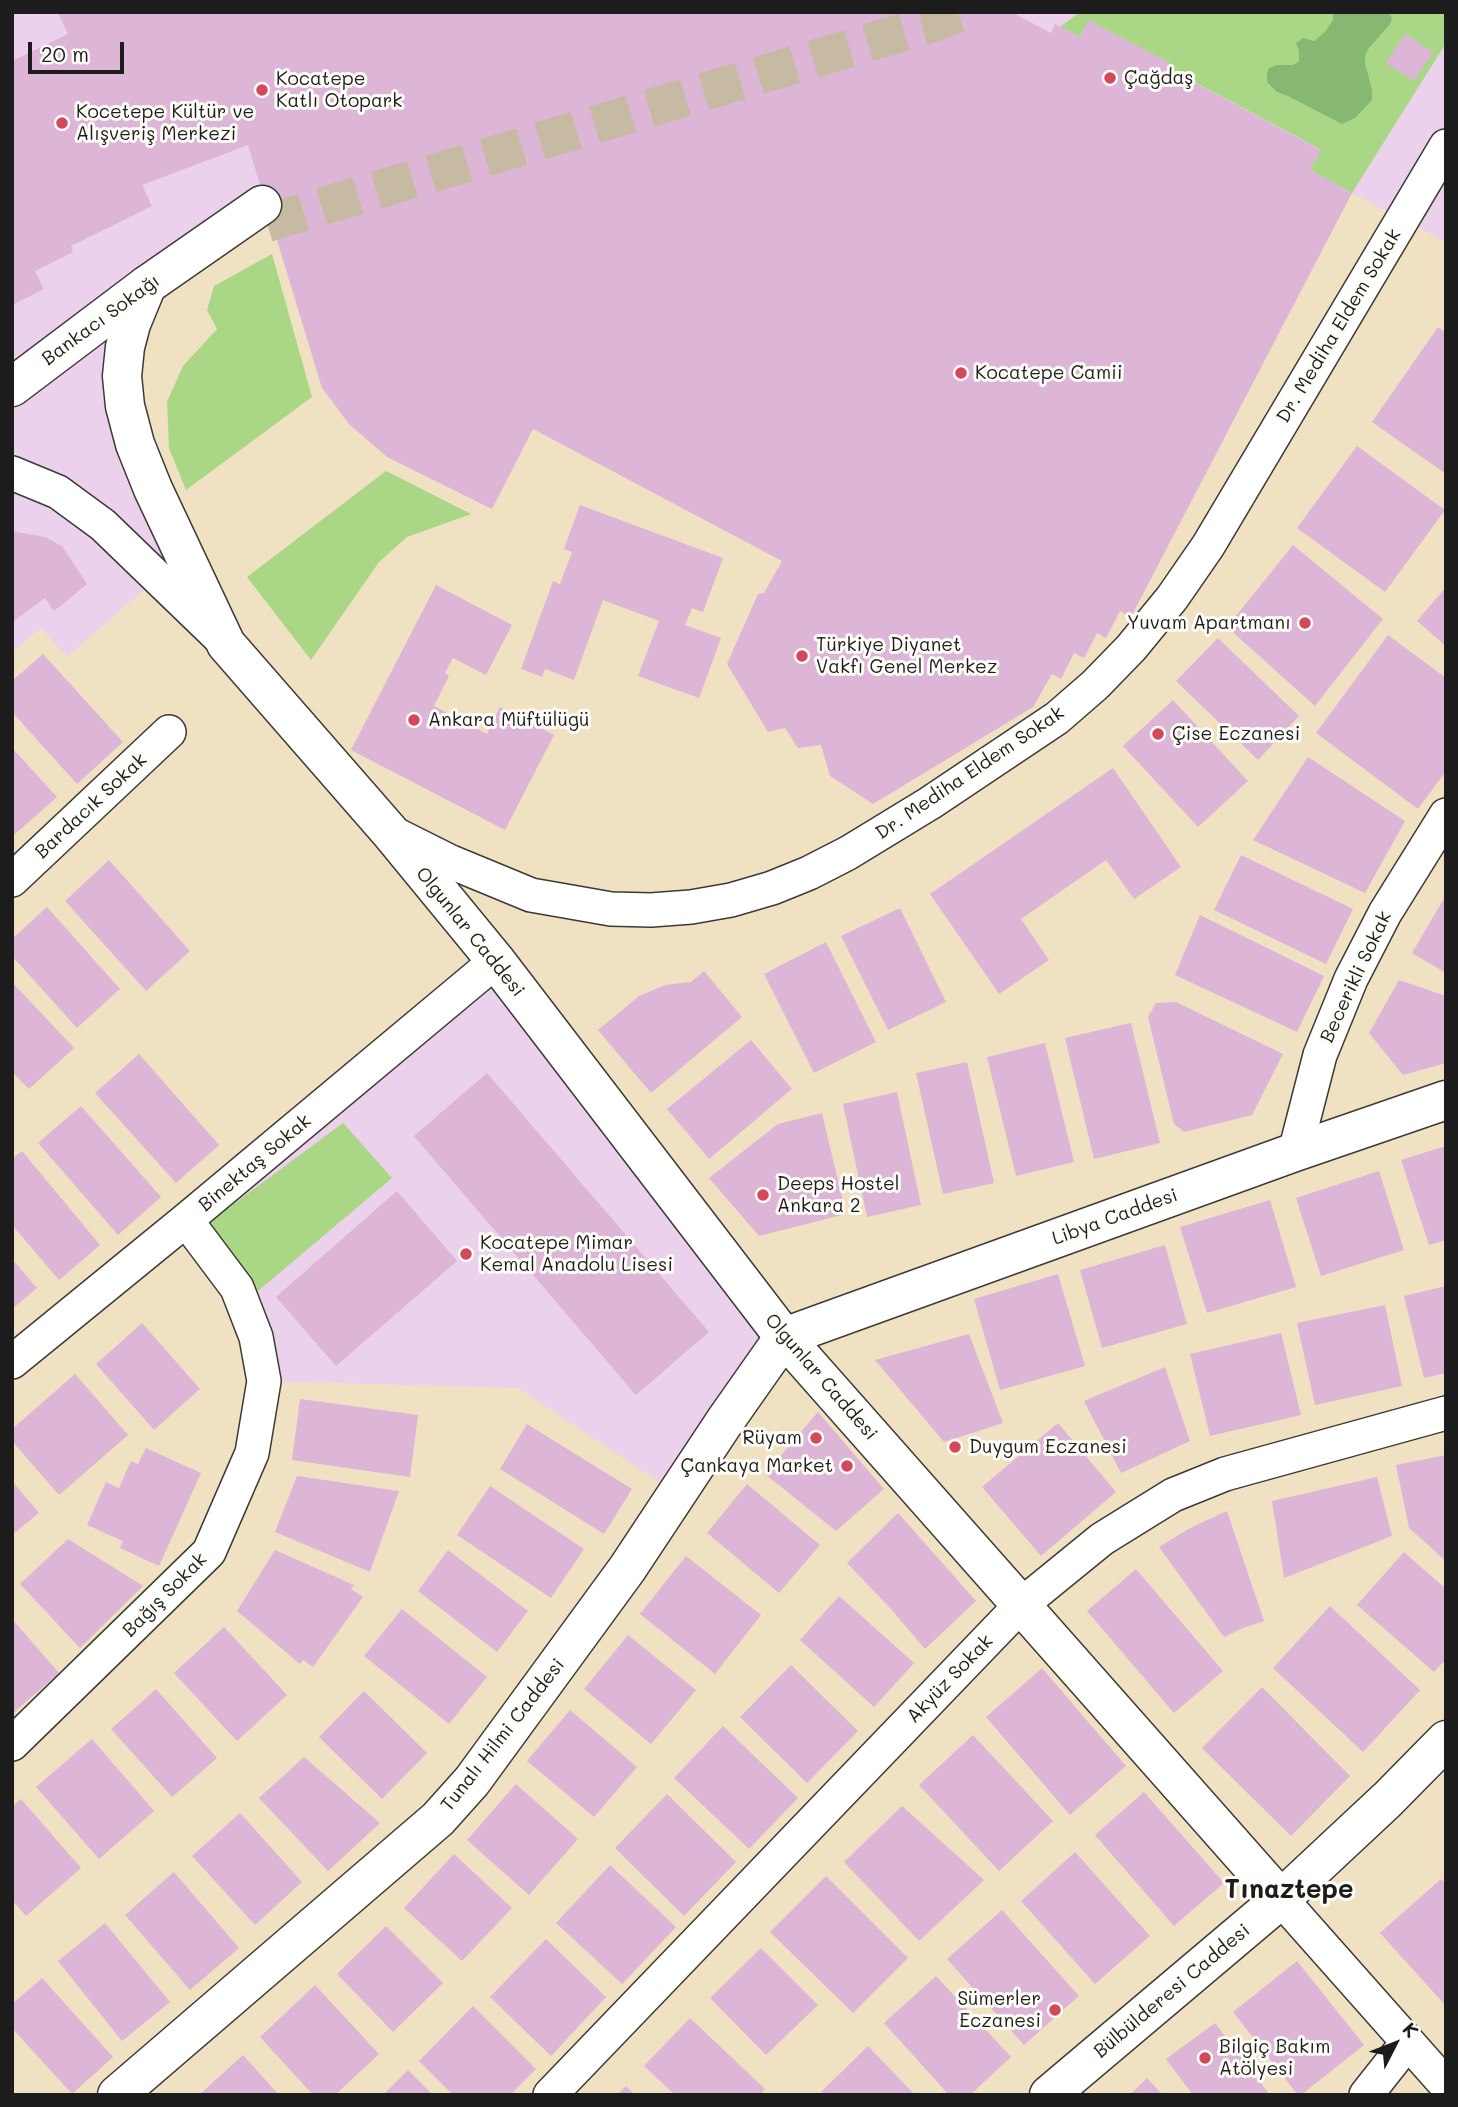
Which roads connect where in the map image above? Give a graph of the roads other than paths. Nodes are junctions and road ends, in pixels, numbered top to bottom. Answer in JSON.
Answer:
{"nodes":[{"id":1,"x":1446,"y":146,"type":"edge"},
{"id":2,"x":265,"y":214,"type":"tunnel mouth"},
{"id":3,"x":147,"y":285,"type":"junction"},
{"id":4,"x":12,"y":387,"type":"edge"},
{"id":5,"x":12,"y":473,"type":"edge"},
{"id":6,"x":226,"y":644,"type":"junction"},
{"id":7,"x":169,"y":732,"type":"dead end"},
{"id":8,"x":1446,"y":815,"type":"edge"},
{"id":9,"x":390,"y":832,"type":"junction"},
{"id":10,"x":12,"y":880,"type":"edge"},
{"id":11,"x":496,"y":961,"type":"junction"},
{"id":12,"x":1446,"y":1100,"type":"edge"},
{"id":13,"x":1296,"y":1152,"type":"junction"},
{"id":14,"x":186,"y":1220,"type":"junction"},
{"id":15,"x":784,"y":1337,"type":"junction"},
{"id":16,"x":12,"y":1362,"type":"edge"},
{"id":17,"x":1446,"y":1412,"type":"edge"},
{"id":18,"x":1021,"y":1605,"type":"junction"},
{"id":19,"x":1446,"y":1740,"type":"edge"},
{"id":20,"x":12,"y":1744,"type":"edge"},
{"id":21,"x":1281,"y":1899,"type":"junction"},
{"id":22,"x":1407,"y":2043,"type":"junction"},
{"id":23,"x":1446,"y":2085,"type":"edge"},
{"id":24,"x":117,"y":2095,"type":"edge"},
{"id":25,"x":551,"y":2095,"type":"edge"},
{"id":26,"x":1049,"y":2095,"type":"edge"},
{"id":27,"x":1366,"y":2095,"type":"edge"}],
"edges":[{"from":1,"to":9,"type":"street","name":"Dr. Mediha Eldem Sokak"},
{"from":2,"to":3,"type":"main road","name":"Bankacı Sokağı"},
{"from":3,"to":4,"type":"main road","name":"Bankacı Sokağı"},
{"from":3,"to":6,"type":"main road","name":"Olgunlar Caddesi"},
{"from":5,"to":6,"type":"street","name":"Olgunlar Caddesi"},
{"from":6,"to":9,"type":"main road","name":"Olgunlar Caddesi"},
{"from":7,"to":10,"type":"street","name":"Bardacık Sokak"},
{"from":8,"to":13,"type":"street","name":"Becerikli Sokak"},
{"from":9,"to":11,"type":"main road","name":"Olgunlar Caddesi"},
{"from":11,"to":14,"type":"street","name":"Binektaş Sokak"},
{"from":11,"to":15,"type":"main road","name":"Olgunlar Caddesi"},
{"from":12,"to":13,"type":"main road","name":"Libya Caddesi"},
{"from":13,"to":15,"type":"main road","name":"Libya Caddesi"},
{"from":14,"to":16,"type":"street","name":"Binektaş Sokak"},
{"from":14,"to":20,"type":"street","name":"Bağış Sokak"},
{"from":15,"to":18,"type":"main road","name":"Olgunlar Caddesi"},
{"from":15,"to":24,"type":"main road","name":"Tunalı Hilmi Caddesi"},
{"from":17,"to":18,"type":"street","name":"Akyüz Sokak"},
{"from":18,"to":21,"type":"main road","name":"Olgunlar Caddesi"},
{"from":18,"to":25,"type":"street","name":"Akyüz Sokak"},
{"from":19,"to":21,"type":"main road","name":"Bülbülderesi Caddesi"},
{"from":21,"to":22,"type":"street","name":"Olgunlar Caddesi"},
{"from":21,"to":26,"type":"main road","name":"Bülbülderesi Caddesi"},
{"from":22,"to":23,"type":"street","name":"Olgunlar Caddesi"},
{"from":22,"to":27,"type":"street"}]}
